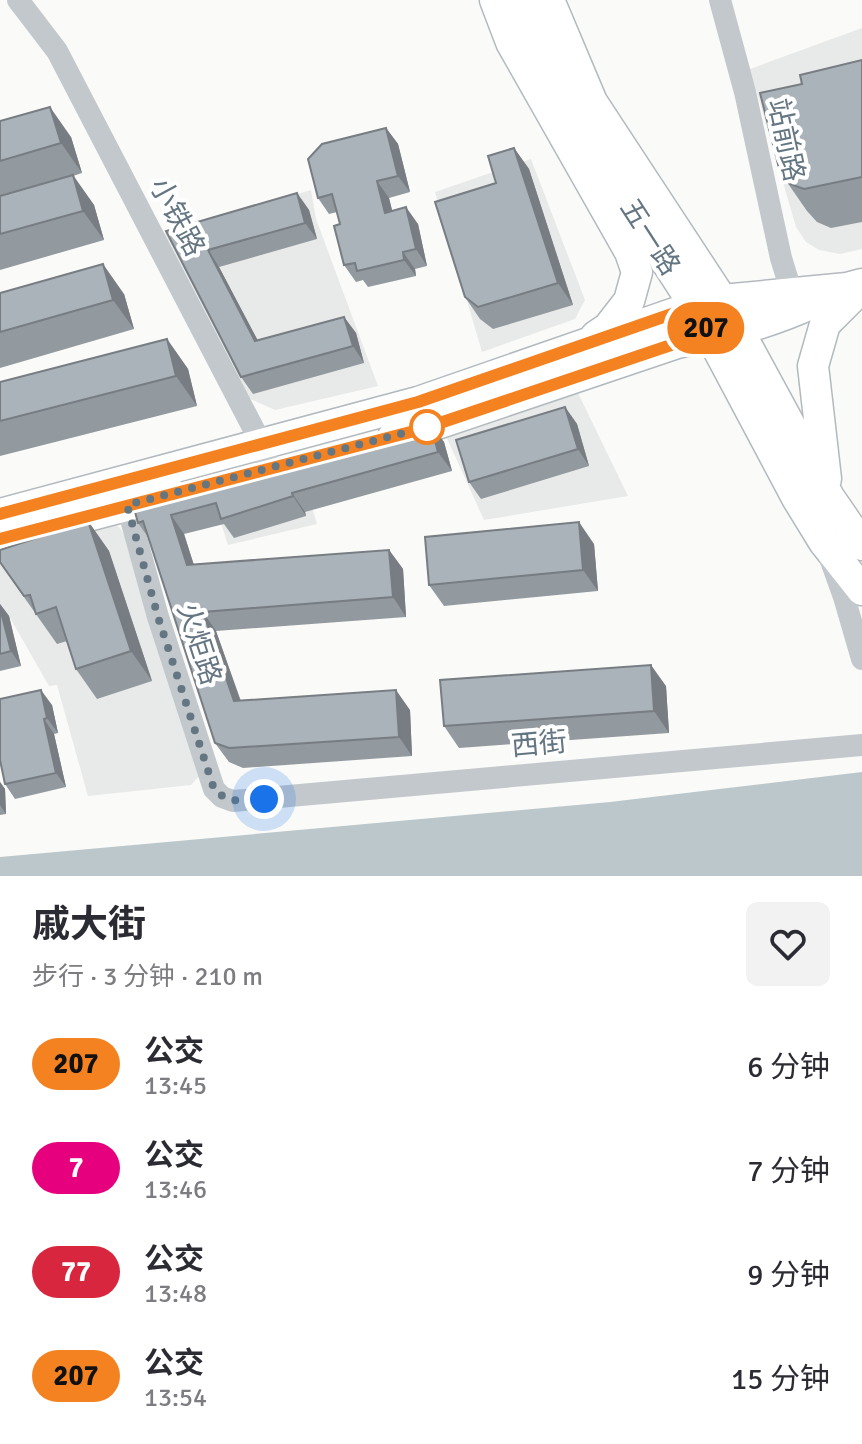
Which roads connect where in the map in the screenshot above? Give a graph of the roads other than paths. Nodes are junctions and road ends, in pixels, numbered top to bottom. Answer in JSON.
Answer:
{"nodes":[{"id":1,"x":18,"y":0,"type":"edge"},
{"id":2,"x":495,"y":0,"type":"edge"},
{"id":3,"x":525,"y":0,"type":"edge"},
{"id":4,"x":549,"y":0,"type":"edge"},
{"id":5,"x":720,"y":0,"type":"edge"},
{"id":6,"x":661,"y":254,"type":"junction"},
{"id":7,"x":857,"y":286,"type":"edge"},
{"id":8,"x":792,"y":294,"type":"junction"},
{"id":9,"x":709,"y":303,"type":"junction"},
{"id":10,"x":608,"y":328,"type":"junction"},
{"id":11,"x":724,"y":334,"type":"junction"},
{"id":12,"x":580,"y":346,"type":"junction"},
{"id":13,"x":266,"y":457,"type":"junction"},
{"id":14,"x":829,"y":497,"type":"junction"},
{"id":15,"x":127,"y":505,"type":"junction"},
{"id":16,"x":0,"y":514,"type":"edge"},
{"id":17,"x":0,"y":539,"type":"edge"},
{"id":18,"x":824,"y":542,"type":"junction"},
{"id":19,"x":862,"y":545,"type":"edge"},
{"id":20,"x":862,"y":590,"type":"edge"},
{"id":21,"x":862,"y":659,"type":"edge"},
{"id":22,"x":862,"y":745,"type":"edge"},
{"id":23,"x":222,"y":797,"type":"joint"}],
"edges":[{"from":1,"to":13,"type":"street","name":"小铁路"},
{"from":2,"to":10,"type":"main road"},
{"from":3,"to":6,"type":"main road","name":"五一路"},
{"from":4,"to":9,"type":"main road","name":"五一路"},
{"from":5,"to":8,"type":"street","name":"站前路"},
{"from":6,"to":9,"type":"main road","name":"五一路"},
{"from":6,"to":10,"type":"main road"},
{"from":7,"to":8,"type":"main road"},
{"from":7,"to":11,"type":"main road"},
{"from":7,"to":14,"type":"main road"},
{"from":8,"to":9,"type":"main road"},
{"from":9,"to":11,"type":"main road","name":"五一路"},
{"from":9,"to":12,"type":"main road"},
{"from":10,"to":12,"type":"main road"},
{"from":11,"to":13,"type":"main road"},
{"from":11,"to":14,"type":"main road","name":"五一路"},
{"from":11,"to":18,"type":"main road","name":"五一路"},
{"from":12,"to":13,"type":"main road"},
{"from":13,"to":15,"type":"main road"},
{"from":13,"to":16,"type":"main road"},
{"from":14,"to":19,"type":"main road","name":"五一路"},
{"from":15,"to":17,"type":"main road"},
{"from":15,"to":23,"type":"street","name":"火炬路"},
{"from":18,"to":20,"type":"main road","name":"五一路"},
{"from":18,"to":21,"type":"street"},
{"from":22,"to":23,"type":"street","name":"西街"}]}
